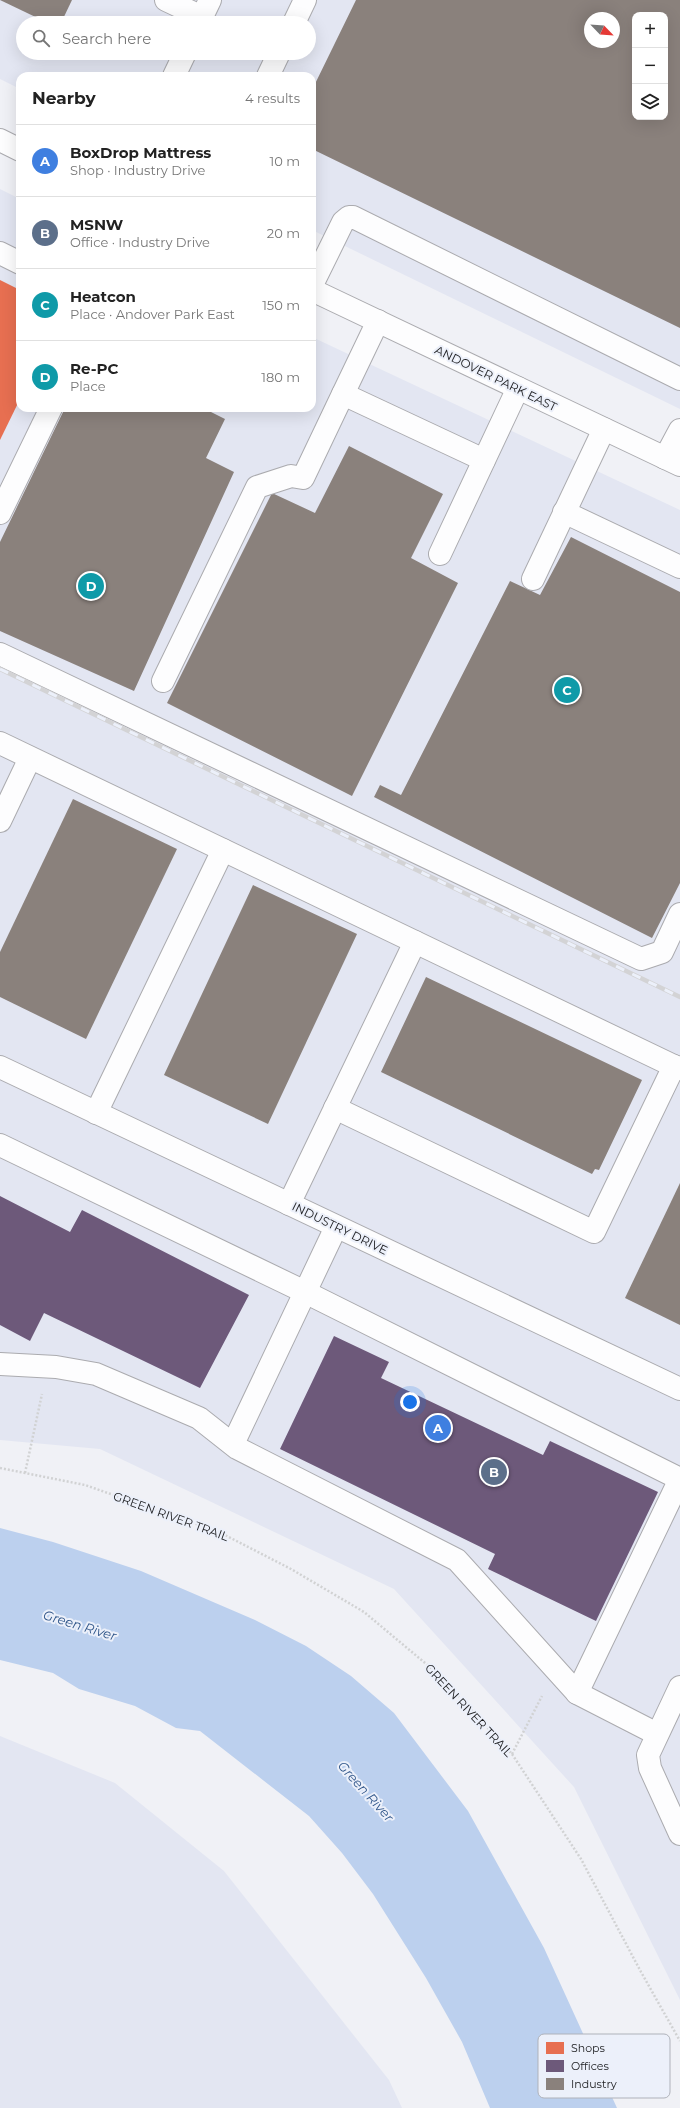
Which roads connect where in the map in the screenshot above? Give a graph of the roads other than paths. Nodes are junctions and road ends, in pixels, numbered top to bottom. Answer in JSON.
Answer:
{"nodes":[{"id":1,"x":166,"y":0,"type":"edge"},
{"id":2,"x":305,"y":0,"type":"edge"},
{"id":3,"x":204,"y":13,"type":"edge"},
{"id":4,"x":297,"y":16,"type":"edge"},
{"id":5,"x":182,"y":60,"type":"edge"},
{"id":6,"x":276,"y":60,"type":"edge"},
{"id":7,"x":176,"y":72,"type":"edge"},
{"id":8,"x":270,"y":72,"type":"edge"},
{"id":9,"x":0,"y":140,"type":"edge"},
{"id":10,"x":16,"y":148,"type":"edge"},
{"id":11,"x":0,"y":253,"type":"edge"},
{"id":12,"x":16,"y":260,"type":"edge"},
{"id":13,"x":316,"y":277,"type":"edge"},
{"id":14,"x":316,"y":292,"type":"edge"},
{"id":15,"x":378,"y":321,"type":"junction"},
{"id":16,"x":680,"y":379,"type":"edge"},
{"id":17,"x":518,"y":388,"type":"junction"},
{"id":18,"x":343,"y":394,"type":"junction"},
{"id":19,"x":49,"y":412,"type":"edge"},
{"id":20,"x":604,"y":429,"type":"junction"},
{"id":21,"x":680,"y":430,"type":"edge"},
{"id":22,"x":484,"y":460,"type":"junction"},
{"id":23,"x":673,"y":462,"type":"edge"},
{"id":24,"x":564,"y":512,"type":"junction"},
{"id":25,"x":0,"y":513,"type":"edge"},
{"id":26,"x":440,"y":554,"type":"dead end"},
{"id":27,"x":680,"y":567,"type":"edge"},
{"id":28,"x":532,"y":579,"type":"dead end"},
{"id":29,"x":0,"y":654,"type":"edge"},
{"id":30,"x":163,"y":681,"type":"dead end"},
{"id":31,"x":0,"y":743,"type":"edge"},
{"id":32,"x":30,"y":758,"type":"junction"},
{"id":33,"x":0,"y":821,"type":"edge"},
{"id":34,"x":223,"y":850,"type":"junction"},
{"id":35,"x":680,"y":914,"type":"edge"},
{"id":36,"x":415,"y":942,"type":"junction"},
{"id":37,"x":677,"y":1068,"type":"edge"},
{"id":38,"x":2,"y":1073,"type":"edge"},
{"id":39,"x":335,"y":1108,"type":"junction"},
{"id":40,"x":96,"y":1113,"type":"junction"},
{"id":41,"x":0,"y":1145,"type":"edge"},
{"id":42,"x":289,"y":1204,"type":"junction"},
{"id":43,"x":336,"y":1227,"type":"junction"},
{"id":44,"x":305,"y":1292,"type":"junction"},
{"id":45,"x":0,"y":1364,"type":"edge"},
{"id":46,"x":680,"y":1389,"type":"edge"},
{"id":47,"x":233,"y":1444,"type":"junction"},
{"id":48,"x":680,"y":1479,"type":"edge"},
{"id":49,"x":680,"y":1687,"type":"edge"},
{"id":50,"x":577,"y":1693,"type":"junction"},
{"id":51,"x":657,"y":1734,"type":"junction"},
{"id":52,"x":680,"y":1834,"type":"edge"}],
"edges":[{"from":1,"to":3,"type":"street"},
{"from":2,"to":4,"type":"street"},
{"from":5,"to":7,"type":"street"},
{"from":6,"to":8,"type":"street"},
{"from":9,"to":10,"type":"street"},
{"from":11,"to":12,"type":"street"},
{"from":13,"to":16,"type":"street"},
{"from":14,"to":15,"type":"street","name":"ANDOVER PARK EAST"},
{"from":15,"to":17,"type":"street","name":"ANDOVER PARK EAST"},
{"from":15,"to":18,"type":"street"},
{"from":17,"to":20,"type":"street","name":"ANDOVER PARK EAST"},
{"from":17,"to":22,"type":"street"},
{"from":18,"to":22,"type":"street"},
{"from":18,"to":30,"type":"street"},
{"from":19,"to":25,"type":"street"},
{"from":20,"to":23,"type":"street","name":"ANDOVER PARK EAST"},
{"from":20,"to":24,"type":"street"},
{"from":21,"to":23,"type":"street"},
{"from":22,"to":26,"type":"street"},
{"from":24,"to":27,"type":"street"},
{"from":24,"to":28,"type":"street"},
{"from":29,"to":35,"type":"street"},
{"from":31,"to":32,"type":"street"},
{"from":32,"to":33,"type":"street"},
{"from":32,"to":34,"type":"street"},
{"from":34,"to":36,"type":"street"},
{"from":34,"to":40,"type":"street"},
{"from":36,"to":37,"type":"street"},
{"from":36,"to":39,"type":"street"},
{"from":37,"to":39,"type":"street"},
{"from":38,"to":40,"type":"street","name":"INDUSTRY DRIVE"},
{"from":39,"to":42,"type":"street"},
{"from":40,"to":42,"type":"street","name":"INDUSTRY DRIVE"},
{"from":41,"to":44,"type":"street"},
{"from":42,"to":43,"type":"street","name":"INDUSTRY DRIVE"},
{"from":43,"to":44,"type":"street"},
{"from":43,"to":46,"type":"street","name":"INDUSTRY DRIVE"},
{"from":44,"to":47,"type":"street"},
{"from":44,"to":48,"type":"street"},
{"from":45,"to":47,"type":"street"},
{"from":47,"to":50,"type":"street"},
{"from":48,"to":50,"type":"street"},
{"from":49,"to":51,"type":"street"},
{"from":50,"to":51,"type":"street"},
{"from":51,"to":52,"type":"street"}]}
